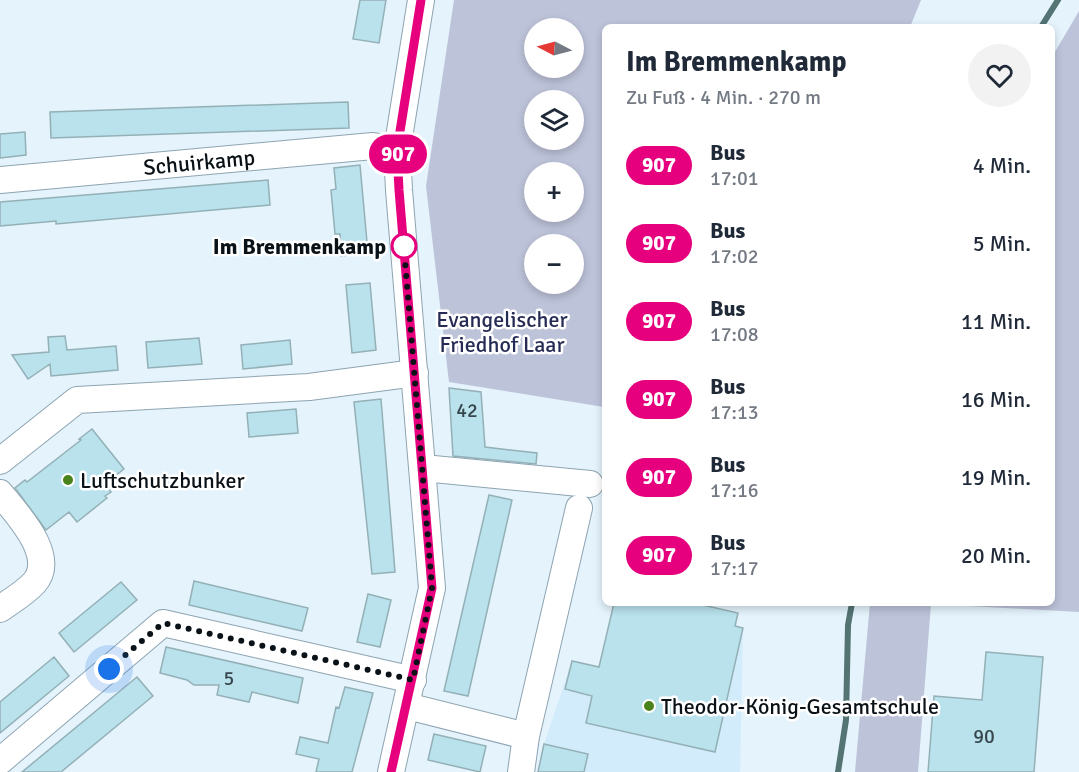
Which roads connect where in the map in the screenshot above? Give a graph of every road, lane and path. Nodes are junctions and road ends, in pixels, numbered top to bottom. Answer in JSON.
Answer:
{"nodes":[{"id":1,"x":421,"y":0,"type":"edge"},
{"id":2,"x":397,"y":150,"type":"junction"},
{"id":3,"x":0,"y":180,"type":"edge"},
{"id":4,"x":415,"y":374,"type":"junction"},
{"id":5,"x":0,"y":460,"type":"edge"},
{"id":6,"x":423,"y":468,"type":"junction"},
{"id":7,"x":590,"y":484,"type":"dead end"},
{"id":8,"x":0,"y":492,"type":"edge"},
{"id":9,"x":579,"y":508,"type":"dead end"},
{"id":10,"x":0,"y":609,"type":"edge"},
{"id":11,"x":413,"y":680,"type":"junction"},
{"id":12,"x":407,"y":706,"type":"junction"},
{"id":13,"x":526,"y":736,"type":"junction"},
{"id":14,"x":0,"y":761,"type":"edge"},
{"id":15,"x":391,"y":772,"type":"edge"},
{"id":16,"x":521,"y":772,"type":"edge"}],
"edges":[{"from":1,"to":2,"type":"street"},
{"from":2,"to":3,"type":"street","name":"Schuirkamp"},
{"from":2,"to":4,"type":"street"},
{"from":4,"to":5,"type":"street"},
{"from":4,"to":6,"type":"street"},
{"from":6,"to":7,"type":"street"},
{"from":6,"to":11,"type":"street"},
{"from":8,"to":10,"type":"street"},
{"from":9,"to":13,"type":"street"},
{"from":11,"to":12,"type":"street"},
{"from":11,"to":14,"type":"street"},
{"from":12,"to":13,"type":"street"},
{"from":12,"to":15,"type":"street"},
{"from":13,"to":16,"type":"street"}]}
